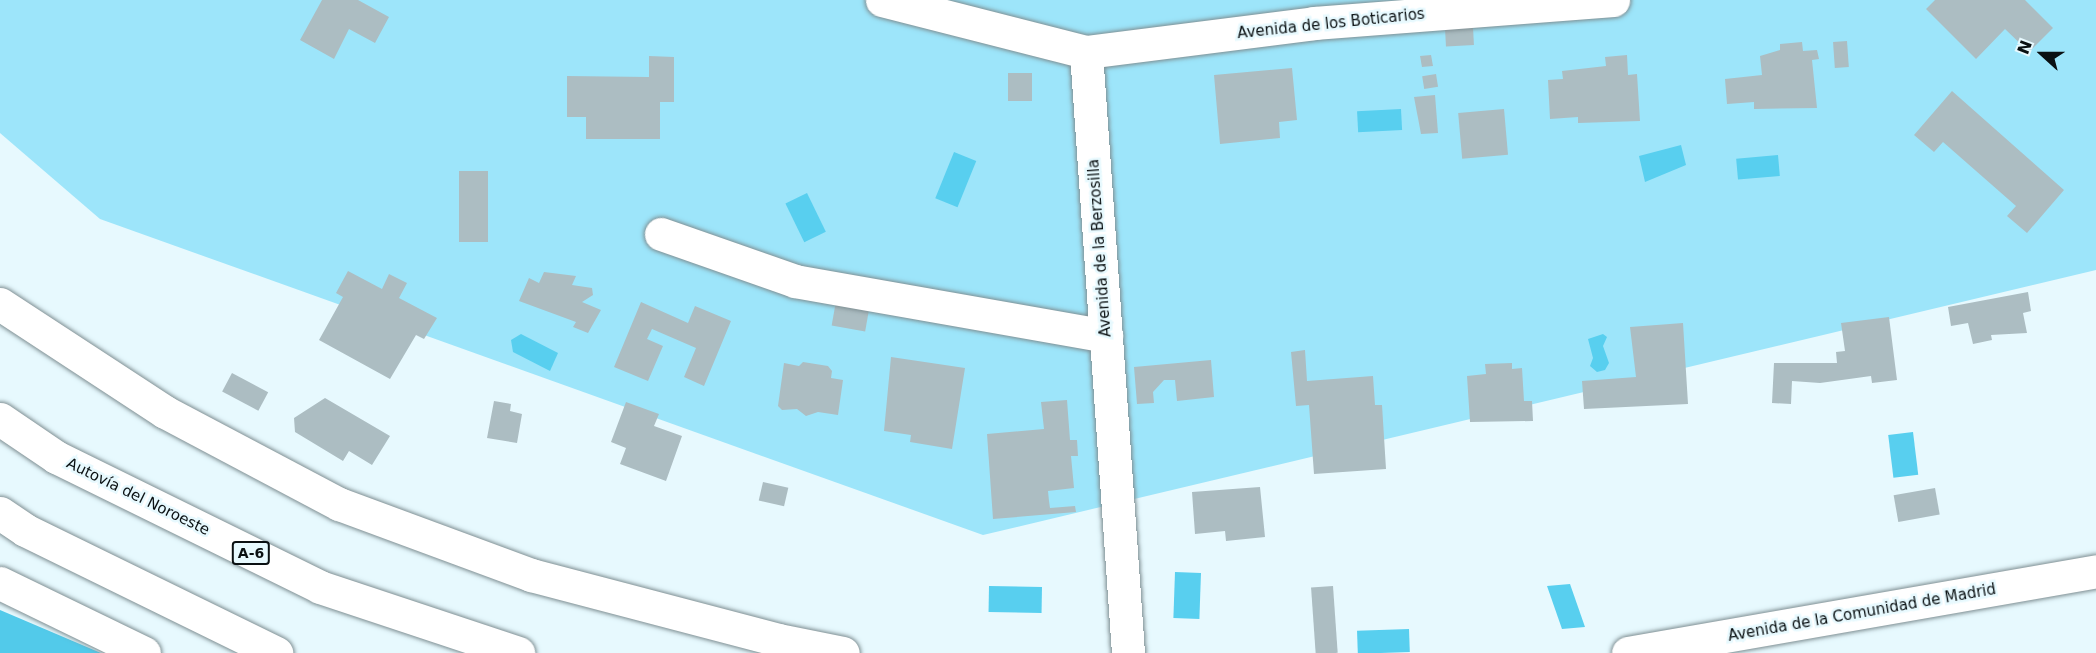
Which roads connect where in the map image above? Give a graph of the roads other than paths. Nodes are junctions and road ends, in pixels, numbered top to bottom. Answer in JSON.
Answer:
{"nodes":[{"id":1,"x":882,"y":0,"type":"edge"},
{"id":2,"x":1613,"y":0,"type":"edge"},
{"id":3,"x":1086,"y":52,"type":"junction"},
{"id":4,"x":661,"y":234,"type":"dead end"},
{"id":5,"x":0,"y":304,"type":"edge"},
{"id":6,"x":1106,"y":336,"type":"junction"},
{"id":7,"x":0,"y":419,"type":"edge"},
{"id":8,"x":0,"y":513,"type":"edge"},
{"id":9,"x":2096,"y":571,"type":"edge"},
{"id":10,"x":0,"y":583,"type":"edge"},
{"id":11,"x":144,"y":653,"type":"edge"},
{"id":12,"x":276,"y":653,"type":"edge"},
{"id":13,"x":518,"y":653,"type":"edge"},
{"id":14,"x":843,"y":653,"type":"edge"},
{"id":15,"x":1128,"y":653,"type":"edge"},
{"id":16,"x":1628,"y":653,"type":"edge"}],
"edges":[{"from":1,"to":3,"type":"main road"},
{"from":2,"to":3,"type":"main road","name":"Avenida de los Boticarios"},
{"from":3,"to":6,"type":"main road","name":"Avenida de la Berzosilla"},
{"from":4,"to":6,"type":"main road"},
{"from":5,"to":14,"type":"main road"},
{"from":6,"to":15,"type":"main road","name":"Avenida de la Berzosilla"},
{"from":7,"to":13,"type":"main road","name":"Autovía del Noroeste","number":"A-6"},
{"from":8,"to":12,"type":"main road"},
{"from":9,"to":16,"type":"main road","name":"Avenida de la Comunidad de Madrid"},
{"from":10,"to":11,"type":"main road"}]}
